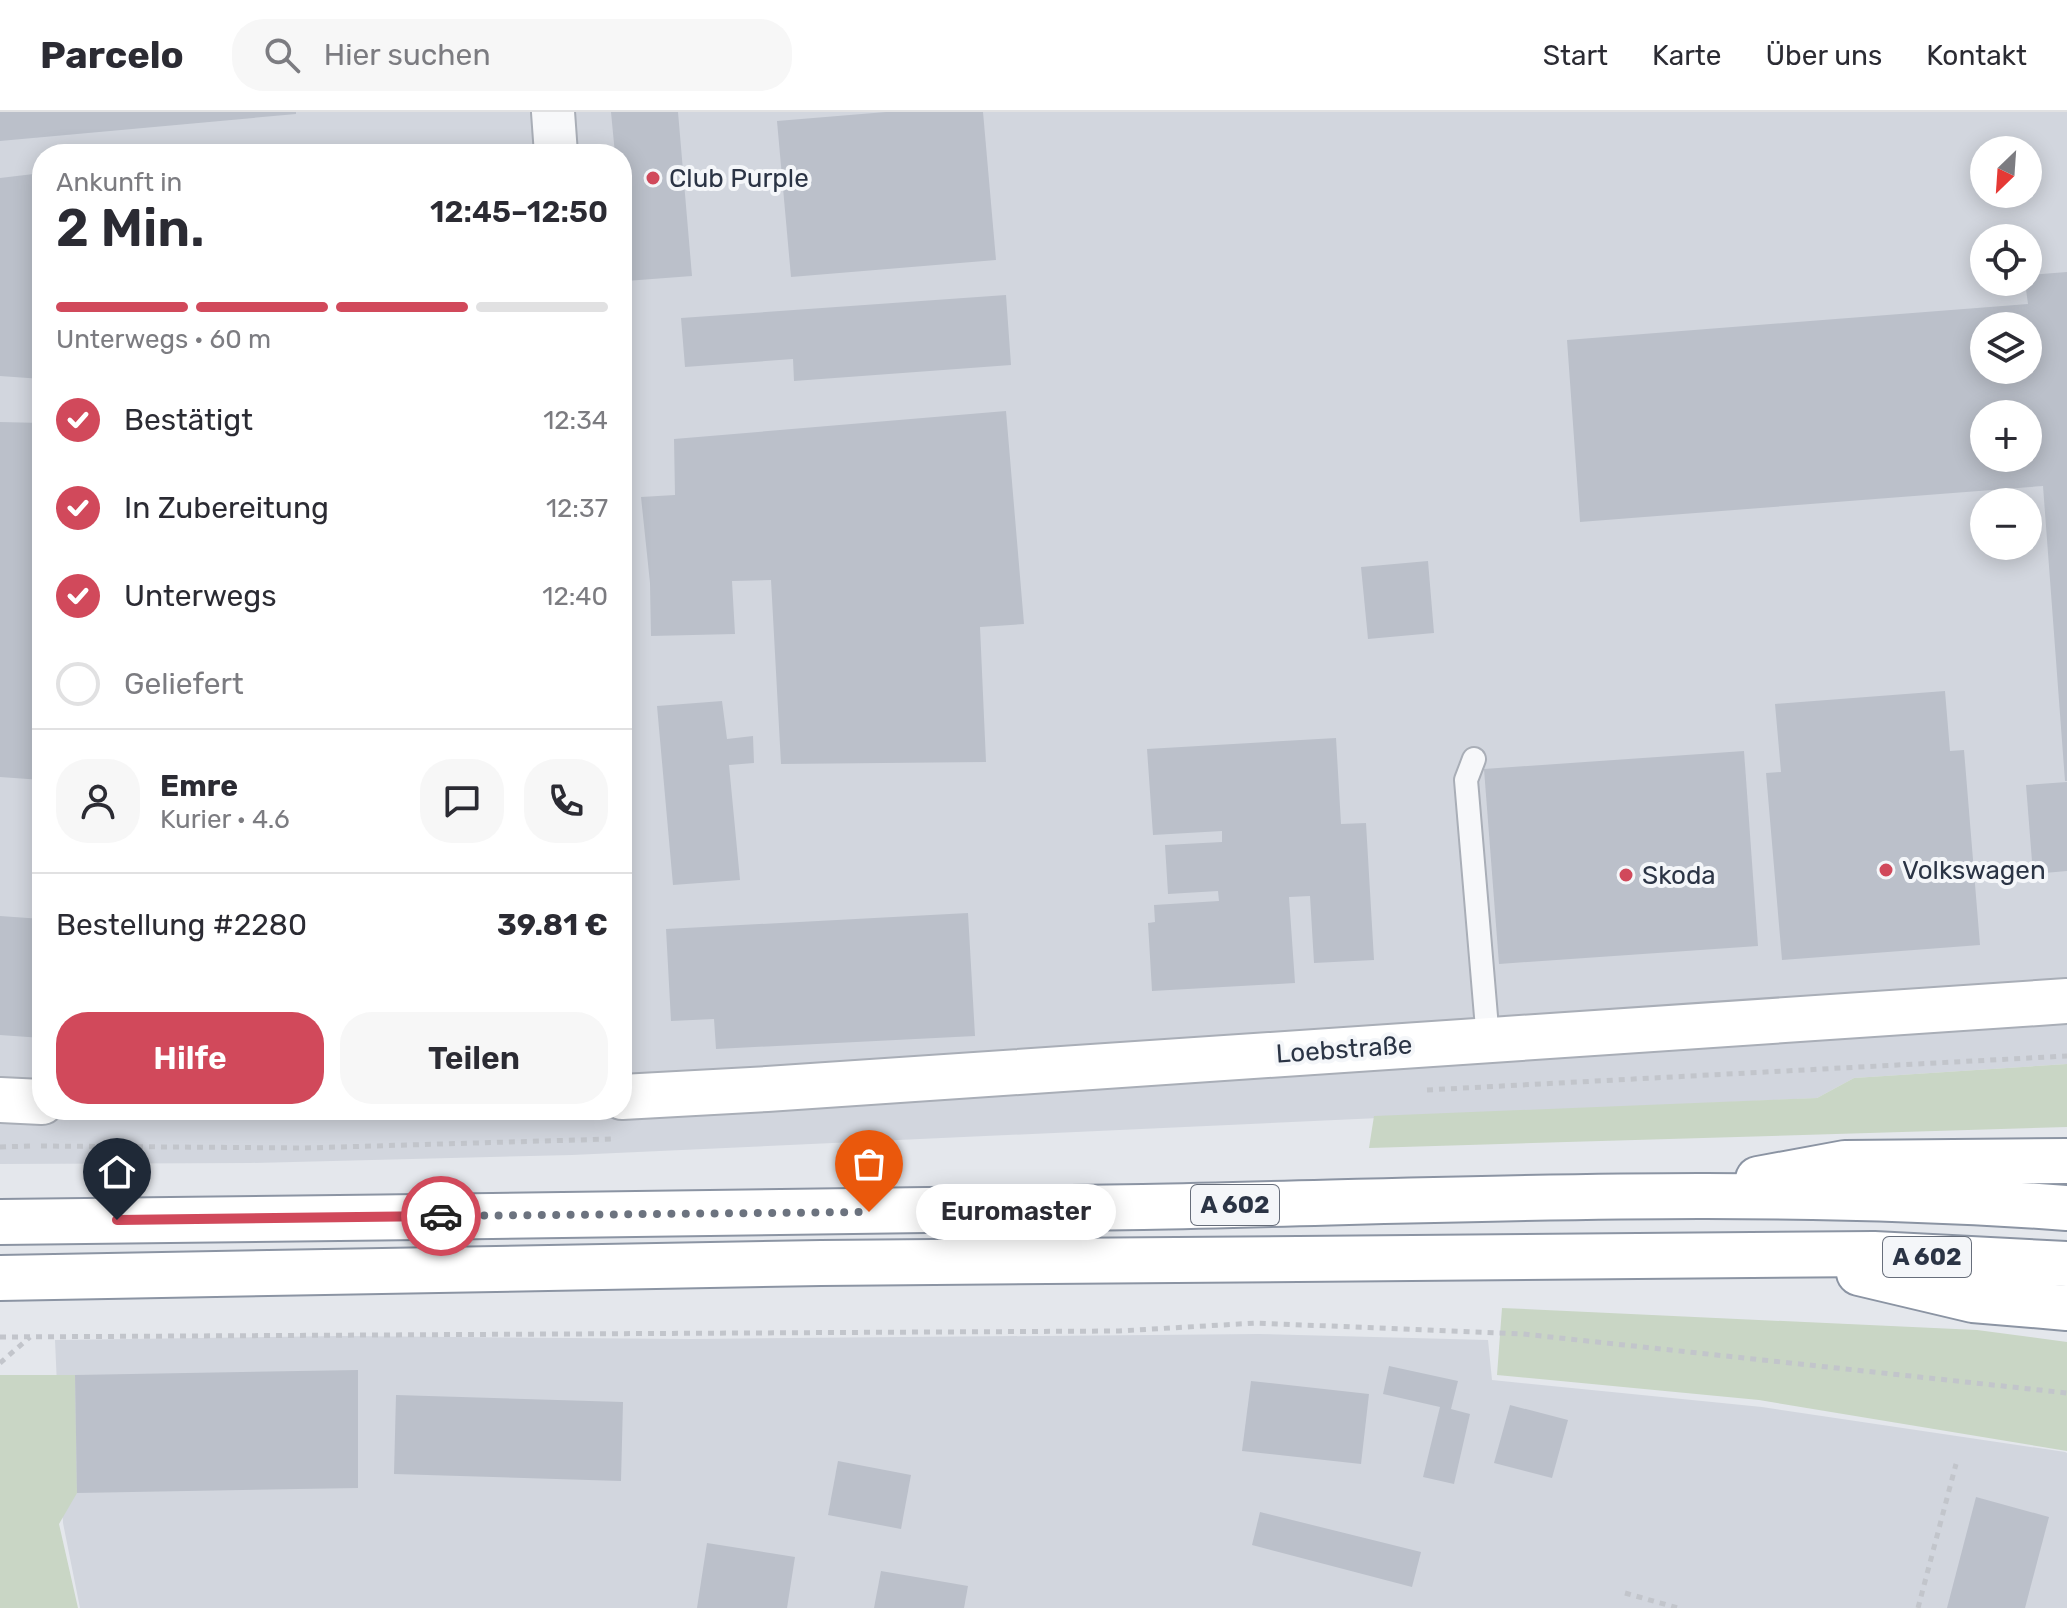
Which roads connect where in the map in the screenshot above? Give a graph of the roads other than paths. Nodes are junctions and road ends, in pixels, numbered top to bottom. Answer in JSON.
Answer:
{"nodes":[{"id":1,"x":553,"y":112,"type":"edge"},
{"id":2,"x":555,"y":144,"type":"edge"},
{"id":3,"x":1474,"y":759,"type":"dead end"},
{"id":4,"x":2067,"y":1001,"type":"edge"},
{"id":5,"x":1488,"y":1040,"type":"junction"},
{"id":6,"x":632,"y":1096,"type":"edge"},
{"id":7,"x":0,"y":1100,"type":"edge"},
{"id":8,"x":32,"y":1102,"type":"edge"},
{"id":9,"x":2067,"y":1161,"type":"edge"},
{"id":10,"x":1665,"y":1196,"type":"junction"},
{"id":11,"x":2067,"y":1208,"type":"edge"},
{"id":12,"x":0,"y":1222,"type":"edge"},
{"id":13,"x":1786,"y":1256,"type":"junction"},
{"id":14,"x":2067,"y":1264,"type":"edge"},
{"id":15,"x":0,"y":1278,"type":"edge"},
{"id":16,"x":2067,"y":1308,"type":"edge"}],
"edges":[{"from":1,"to":2,"type":"street"},
{"from":3,"to":5,"type":"lane"},
{"from":4,"to":5,"type":"main road","name":"Loebstraße"},
{"from":5,"to":6,"type":"main road","name":"Loebstraße"},
{"from":7,"to":8,"type":"main road"},
{"from":9,"to":10,"type":"main road"},
{"from":10,"to":11,"type":"main road","number":"A 602"},
{"from":10,"to":12,"type":"main road","number":"A 602"},
{"from":13,"to":14,"type":"main road","number":"A 602"},
{"from":13,"to":15,"type":"main road","number":"A 602"},
{"from":13,"to":16,"type":"main road"}]}
